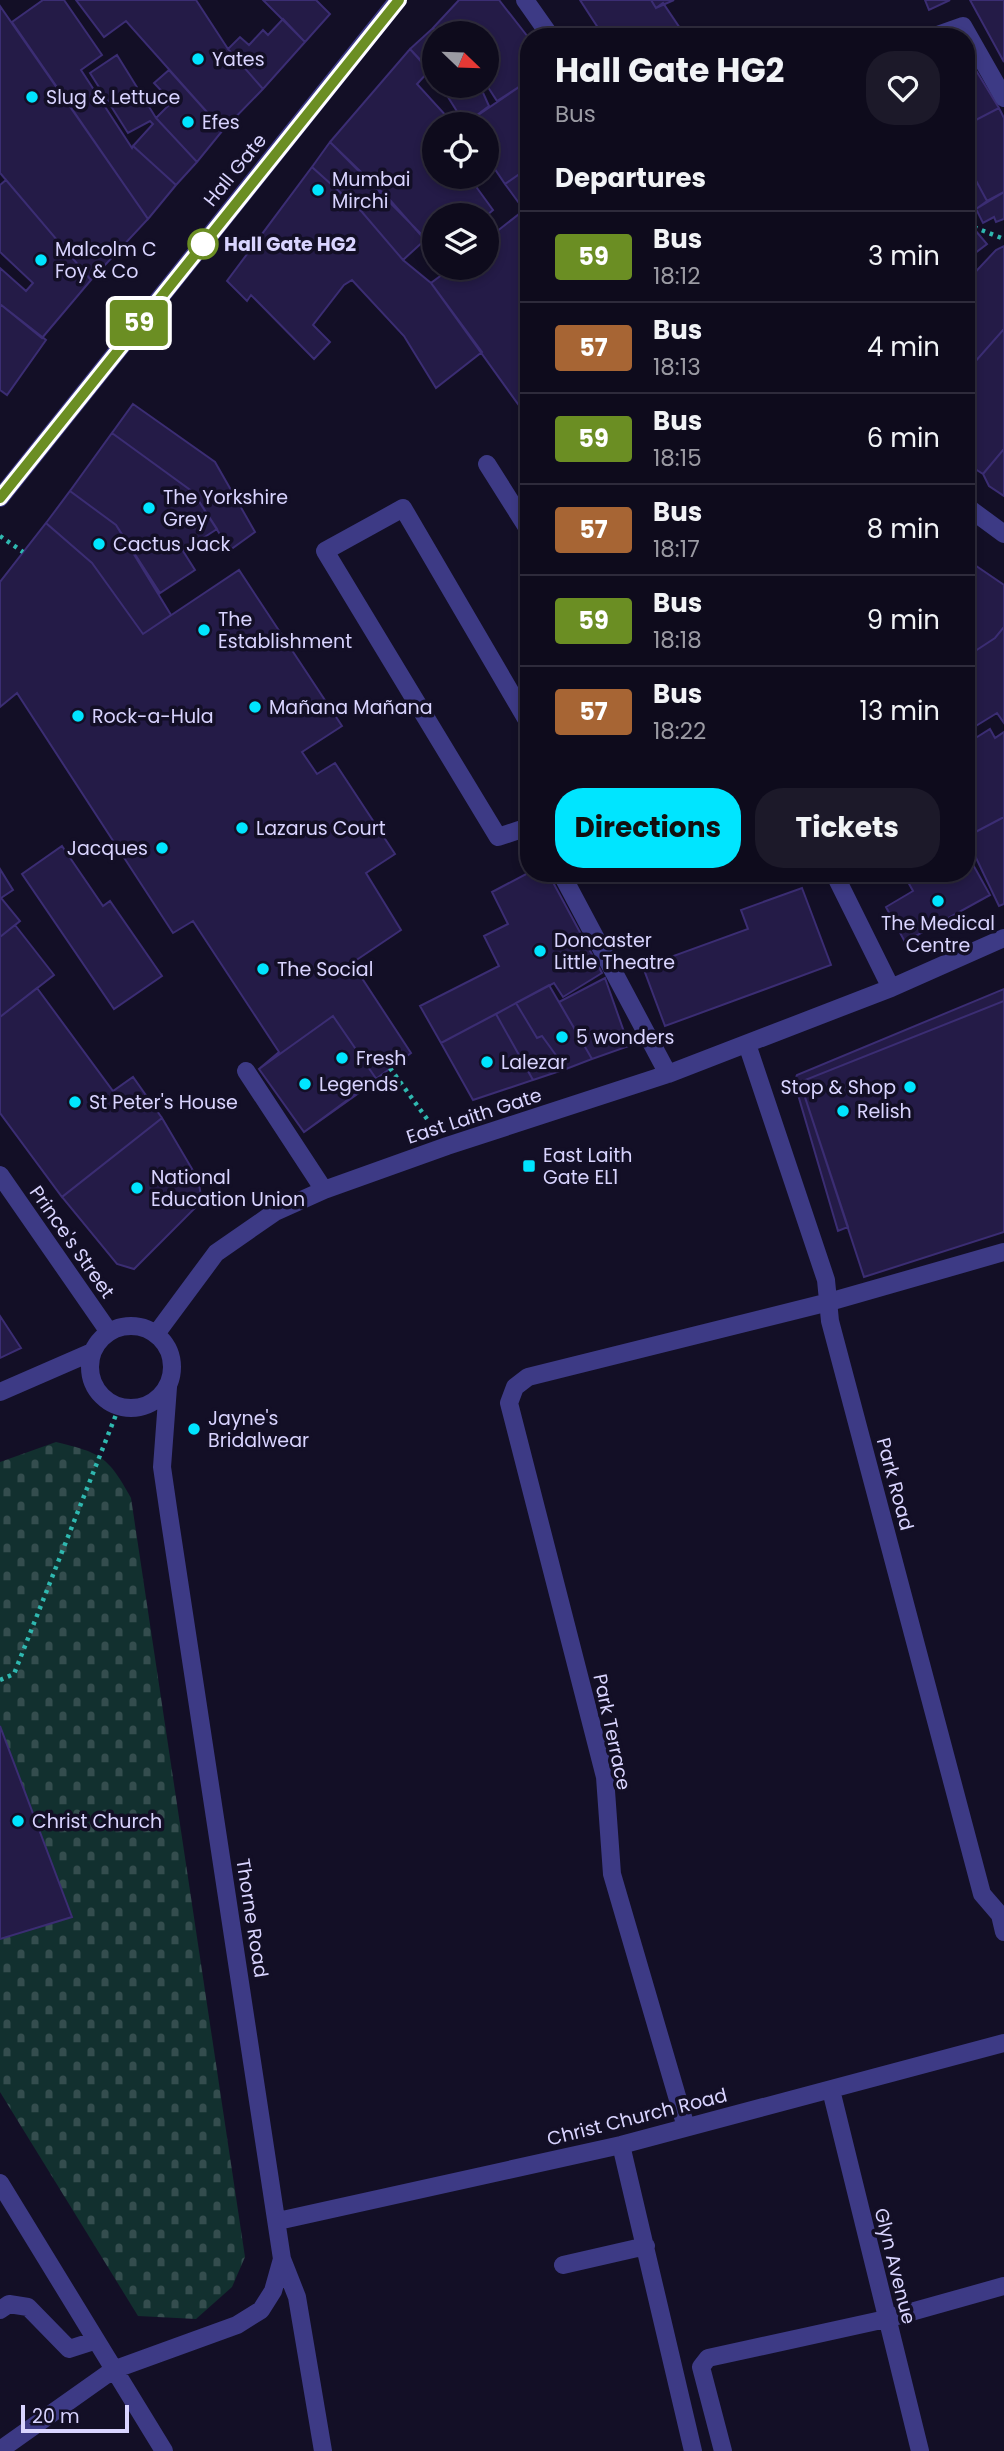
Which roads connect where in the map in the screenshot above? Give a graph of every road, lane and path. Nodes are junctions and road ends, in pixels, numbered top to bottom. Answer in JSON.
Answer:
{"nodes":[{"id":1,"x":398,"y":0,"type":"edge"},
{"id":2,"x":526,"y":0,"type":"edge"},
{"id":3,"x":545,"y":28,"type":"edge"},
{"id":4,"x":975,"y":46,"type":"edge"},
{"id":5,"x":1004,"y":98,"type":"edge"},
{"id":6,"x":975,"y":228,"type":"edge"},
{"id":7,"x":1004,"y":239,"type":"edge"},
{"id":8,"x":487,"y":464,"type":"dead end"},
{"id":9,"x":0,"y":498,"type":"edge"},
{"id":10,"x":975,"y":513,"type":"edge"},
{"id":11,"x":520,"y":516,"type":"edge"},
{"id":12,"x":1004,"y":534,"type":"edge"},
{"id":13,"x":0,"y":536,"type":"edge"},
{"id":14,"x":23,"y":552,"type":"dead end"},
{"id":15,"x":520,"y":708,"type":"edge"},
{"id":16,"x":520,"y":830,"type":"edge"},
{"id":17,"x":566,"y":882,"type":"edge"},
{"id":18,"x":838,"y":882,"type":"edge"},
{"id":19,"x":1004,"y":938,"type":"edge"},
{"id":20,"x":891,"y":988,"type":"junction"},
{"id":21,"x":747,"y":1044,"type":"junction"},
{"id":22,"x":390,"y":1068,"type":"dead end"},
{"id":23,"x":246,"y":1071,"type":"dead end"},
{"id":24,"x":668,"y":1074,"type":"junction"},
{"id":25,"x":447,"y":1146,"type":"junction"},
{"id":26,"x":0,"y":1175,"type":"edge"},
{"id":27,"x":324,"y":1190,"type":"junction"},
{"id":28,"x":1004,"y":1252,"type":"edge"},
{"id":29,"x":829,"y":1302,"type":"junction"},
{"id":30,"x":109,"y":1332,"type":"junction"},
{"id":31,"x":156,"y":1334,"type":"junction"},
{"id":32,"x":92,"y":1352,"type":"junction"},
{"id":33,"x":168,"y":1387,"type":"junction"},
{"id":34,"x":0,"y":1392,"type":"edge"},
{"id":35,"x":119,"y":1407,"type":"junction"},
{"id":36,"x":0,"y":1680,"type":"edge"},
{"id":37,"x":1004,"y":1932,"type":"edge"},
{"id":38,"x":1004,"y":2043,"type":"edge"},
{"id":39,"x":831,"y":2090,"type":"junction"},
{"id":40,"x":687,"y":2127,"type":"junction"},
{"id":41,"x":621,"y":2145,"type":"junction"},
{"id":42,"x":0,"y":2183,"type":"edge"},
{"id":43,"x":278,"y":2221,"type":"junction"},
{"id":44,"x":646,"y":2246,"type":"junction"},
{"id":45,"x":282,"y":2259,"type":"junction"},
{"id":46,"x":563,"y":2265,"type":"dead end"},
{"id":47,"x":1004,"y":2286,"type":"edge"},
{"id":48,"x":0,"y":2310,"type":"edge"},
{"id":49,"x":886,"y":2319,"type":"junction"},
{"id":50,"x":94,"y":2341,"type":"junction"},
{"id":51,"x":113,"y":2370,"type":"junction"},
{"id":52,"x":0,"y":2450,"type":"edge"},
{"id":53,"x":164,"y":2451,"type":"edge"},
{"id":54,"x":323,"y":2451,"type":"edge"},
{"id":55,"x":693,"y":2451,"type":"edge"},
{"id":56,"x":723,"y":2451,"type":"edge"},
{"id":57,"x":920,"y":2451,"type":"edge"}],
"edges":[{"from":1,"to":9,"type":"street","name":"Hall Gate"},
{"from":2,"to":3,"type":"street"},
{"from":4,"to":5,"type":"street"},
{"from":6,"to":7,"type":"path"},
{"from":8,"to":11,"type":"street"},
{"from":10,"to":12,"type":"street"},
{"from":13,"to":14,"type":"path"},
{"from":15,"to":16,"type":"street"},
{"from":17,"to":24,"type":"street"},
{"from":18,"to":20,"type":"street"},
{"from":19,"to":20,"type":"street","name":"East Laith Gate"},
{"from":20,"to":21,"type":"street","name":"East Laith Gate"},
{"from":21,"to":24,"type":"street","name":"East Laith Gate"},
{"from":21,"to":29,"type":"street","name":"Park Road"},
{"from":22,"to":25,"type":"path"},
{"from":23,"to":27,"type":"street"},
{"from":24,"to":25,"type":"street","name":"East Laith Gate"},
{"from":25,"to":27,"type":"street","name":"East Laith Gate"},
{"from":26,"to":30,"type":"street","name":"Prince's Street"},
{"from":27,"to":31,"type":"street","name":"East Laith Gate"},
{"from":28,"to":29,"type":"street"},
{"from":29,"to":37,"type":"street","name":"Park Road"},
{"from":29,"to":40,"type":"street","name":"Park Terrace"},
{"from":30,"to":31,"type":"street"},
{"from":30,"to":32,"type":"street"},
{"from":31,"to":33,"type":"street"},
{"from":32,"to":34,"type":"street"},
{"from":32,"to":35,"type":"street"},
{"from":33,"to":35,"type":"street"},
{"from":33,"to":43,"type":"street","name":"Thorne Road"},
{"from":35,"to":36,"type":"path"},
{"from":38,"to":39,"type":"street","name":"Christ Church Road"},
{"from":39,"to":40,"type":"street","name":"Christ Church Road"},
{"from":39,"to":49,"type":"street","name":"Glyn Avenue"},
{"from":40,"to":41,"type":"street","name":"Christ Church Road"},
{"from":41,"to":43,"type":"street","name":"Christ Church Road"},
{"from":41,"to":44,"type":"street"},
{"from":42,"to":50,"type":"street"},
{"from":43,"to":45,"type":"street","name":"Thorne Road"},
{"from":44,"to":46,"type":"street"},
{"from":44,"to":55,"type":"street"},
{"from":45,"to":51,"type":"street"},
{"from":45,"to":54,"type":"street","name":"Thorne Road"},
{"from":47,"to":49,"type":"street"},
{"from":48,"to":50,"type":"street"},
{"from":49,"to":56,"type":"street"},
{"from":49,"to":57,"type":"street","name":"Glyn Avenue"},
{"from":50,"to":51,"type":"street"},
{"from":51,"to":52,"type":"street"},
{"from":51,"to":53,"type":"street"}]}
